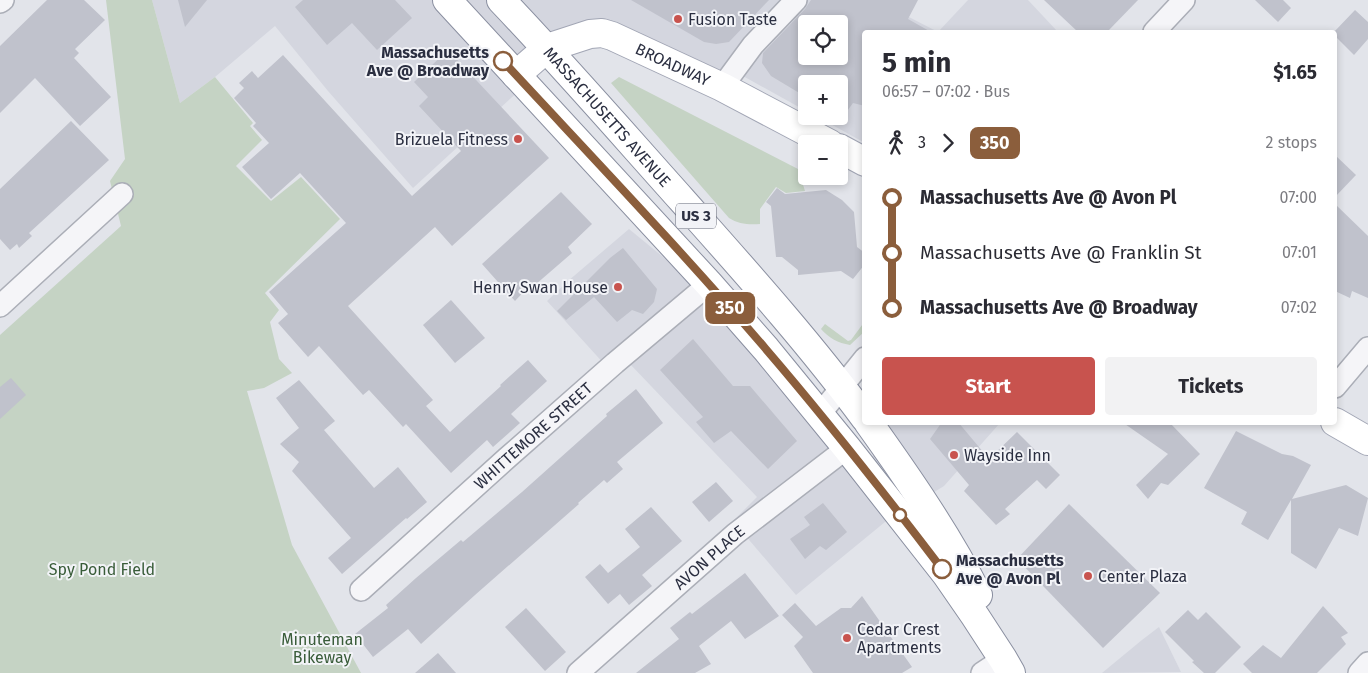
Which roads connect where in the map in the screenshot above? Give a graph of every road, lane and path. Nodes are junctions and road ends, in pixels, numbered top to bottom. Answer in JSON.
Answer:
{"nodes":[{"id":1,"x":447,"y":0,"type":"edge"},
{"id":2,"x":501,"y":0,"type":"edge"},
{"id":3,"x":796,"y":0,"type":"edge"},
{"id":4,"x":1184,"y":0,"type":"edge"},
{"id":5,"x":1156,"y":30,"type":"edge"},
{"id":6,"x":547,"y":48,"type":"junction"},
{"id":7,"x":516,"y":75,"type":"junction"},
{"id":8,"x":722,"y":87,"type":"junction"},
{"id":9,"x":813,"y":135,"type":"edge"},
{"id":10,"x":848,"y":153,"type":"edge"},
{"id":11,"x":862,"y":160,"type":"edge"},
{"id":12,"x":122,"y":194,"type":"dead end"},
{"id":13,"x":709,"y":284,"type":"junction"},
{"id":14,"x":0,"y":306,"type":"edge"},
{"id":15,"x":1368,"y":348,"type":"edge"},
{"id":16,"x":862,"y":362,"type":"edge"},
{"id":17,"x":1337,"y":385,"type":"edge"},
{"id":18,"x":841,"y":387,"type":"junction"},
{"id":19,"x":820,"y":414,"type":"junction"},
{"id":20,"x":862,"y":414,"type":"edge"},
{"id":21,"x":1337,"y":423,"type":"edge"},
{"id":22,"x":870,"y":425,"type":"edge"},
{"id":23,"x":1368,"y":441,"type":"edge"},
{"id":24,"x":847,"y":448,"type":"junction"},
{"id":25,"x":361,"y":590,"type":"dead end"},
{"id":26,"x":1368,"y":663,"type":"edge"},
{"id":27,"x":999,"y":668,"type":"edge"},
{"id":28,"x":578,"y":673,"type":"edge"},
{"id":29,"x":1359,"y":673,"type":"edge"}],
"edges":[{"from":1,"to":7,"type":"main road","number":"US 3"},
{"from":2,"to":6,"type":"main road","name":"MASSACHUSETTS AVENUE","number":"US 3"},
{"from":3,"to":8,"type":"street"},
{"from":4,"to":5,"type":"street"},
{"from":6,"to":7,"type":"main road","name":"BROADWAY"},
{"from":6,"to":8,"type":"main road","name":"BROADWAY"},
{"from":6,"to":18,"type":"main road","name":"MASSACHUSETTS AVENUE","number":"US 3"},
{"from":7,"to":13,"type":"main road","number":"US 3"},
{"from":8,"to":9,"type":"main road","name":"BROADWAY"},
{"from":10,"to":11,"type":"main road"},
{"from":12,"to":14,"type":"street"},
{"from":13,"to":19,"type":"main road","number":"US 3"},
{"from":13,"to":25,"type":"street","name":"WHITTEMORE STREET"},
{"from":15,"to":17,"type":"street"},
{"from":16,"to":18,"type":"street"},
{"from":18,"to":19,"type":"street"},
{"from":18,"to":20,"type":"main road","name":"MASSACHUSETTS AVENUE","number":"US 3"},
{"from":19,"to":24,"type":"main road","number":"US 3"},
{"from":21,"to":23,"type":"main road"},
{"from":22,"to":27,"type":"main road","number":"US 3"},
{"from":24,"to":27,"type":"main road","number":"US 3"},
{"from":24,"to":28,"type":"street","name":"AVON PLACE"},
{"from":26,"to":29,"type":"street"}]}
